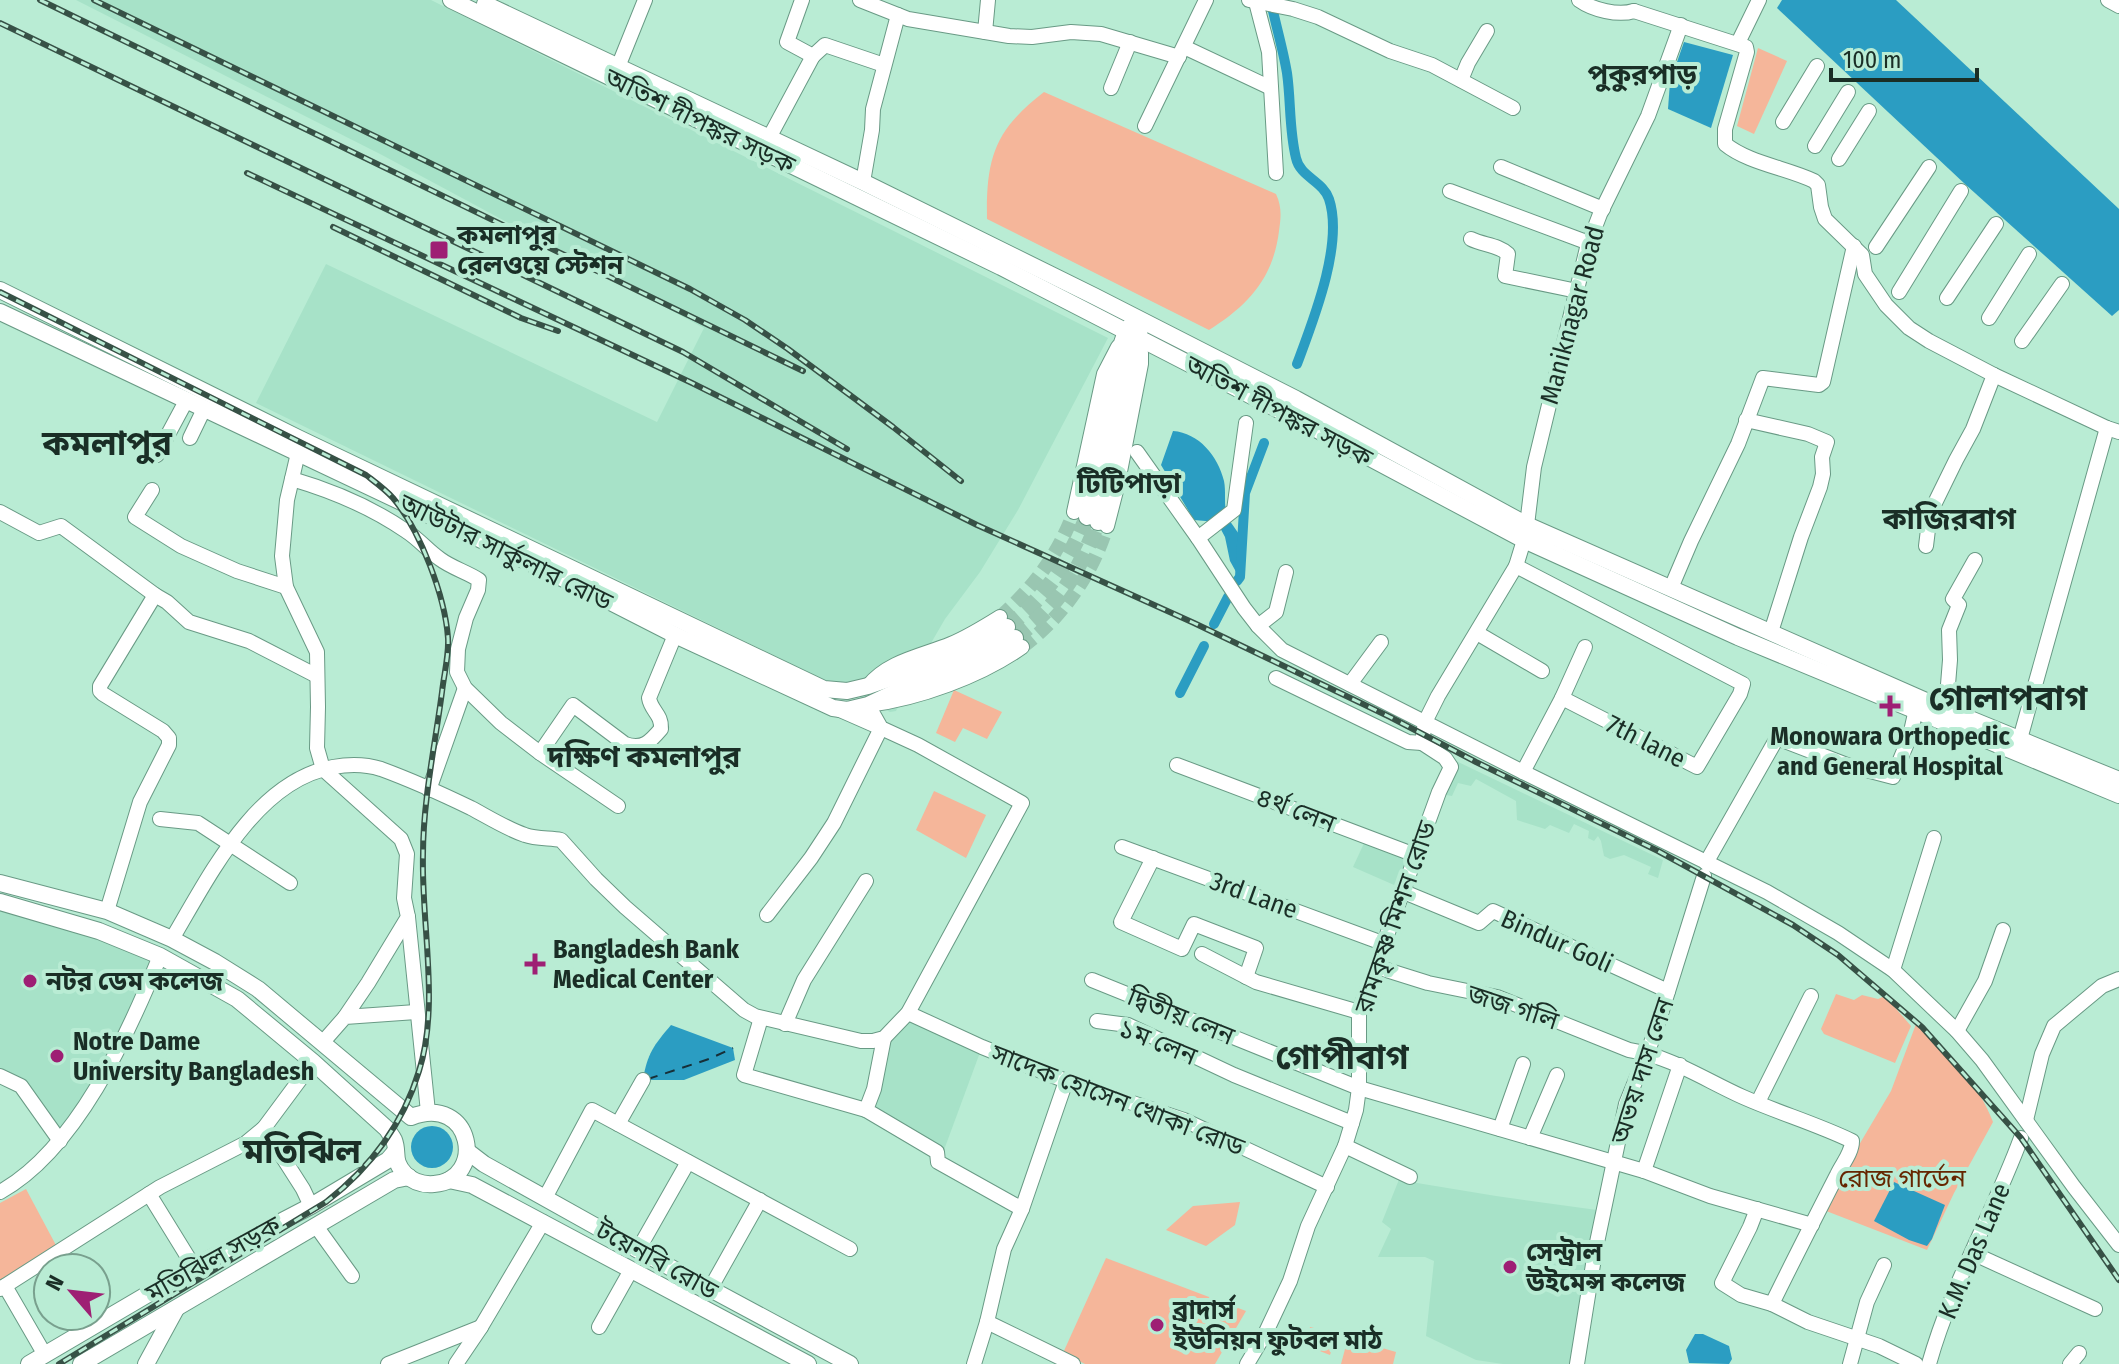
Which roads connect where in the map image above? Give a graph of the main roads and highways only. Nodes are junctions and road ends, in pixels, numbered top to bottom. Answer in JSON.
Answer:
{"nodes":[{"id":1,"x":451,"y":0,"type":"edge"},
{"id":2,"x":487,"y":2,"type":"edge"},
{"id":3,"x":784,"y":153,"type":"junction"},
{"id":4,"x":0,"y":290,"type":"edge"},
{"id":5,"x":1090,"y":303,"type":"junction"},
{"id":6,"x":0,"y":312,"type":"edge"},
{"id":7,"x":1133,"y":334,"type":"junction"},
{"id":8,"x":1091,"y":519,"type":"tunnel mouth"},
{"id":9,"x":1525,"y":532,"type":"junction"},
{"id":10,"x":868,"y":686,"type":"junction"},
{"id":11,"x":868,"y":705,"type":"junction"},
{"id":12,"x":2119,"y":780,"type":"edge"},
{"id":13,"x":2119,"y":795,"type":"edge"},
{"id":14,"x":0,"y":883,"type":"edge"},
{"id":15,"x":0,"y":902,"type":"edge"},
{"id":16,"x":395,"y":1147,"type":"junction"},
{"id":17,"x":473,"y":1155,"type":"junction"},
{"id":18,"x":409,"y":1177,"type":"junction"},
{"id":19,"x":457,"y":1182,"type":"junction"},
{"id":20,"x":177,"y":1309,"type":"junction"},
{"id":21,"x":29,"y":1364,"type":"edge"},
{"id":22,"x":81,"y":1364,"type":"edge"},
{"id":23,"x":146,"y":1364,"type":"edge"},
{"id":24,"x":808,"y":1364,"type":"edge"},
{"id":25,"x":850,"y":1364,"type":"edge"}],
"edges":[{"from":1,"to":3,"type":"main road","name":"অতিশ দীপঙ্কর সড়ক"},
{"from":2,"to":3,"type":"main road","name":"অতিশ দীপঙ্কর সড়ক"},
{"from":3,"to":5,"type":"main road","name":"অতিশ দীপঙ্কর সড়ক"},
{"from":3,"to":5,"type":"main road","name":"অতিশ দীপঙ্কর সড়ক"},
{"from":4,"to":10,"type":"main road","name":"আউটার সার্কুলার রোড"},
{"from":5,"to":7,"type":"main road","name":"অতিশ দীপঙ্কর সড়ক"},
{"from":6,"to":11,"type":"main road","name":"আউটার সার্কুলার রোড"},
{"from":7,"to":8,"type":"main road"},
{"from":7,"to":9,"type":"main road","name":"অতিশ দীপঙ্কর সড়ক"},
{"from":9,"to":12,"type":"main road","name":"অতিশ দীপঙ্কর সড়ক"},
{"from":9,"to":13,"type":"main road","name":"অতিশ দীপঙ্কর সড়ক"},
{"from":10,"to":11,"type":"main road"},
{"from":10,"to":11,"type":"main road","name":"আউটার সার্কুলার রোড"},
{"from":14,"to":17,"type":"main road"},
{"from":15,"to":16,"type":"main road"},
{"from":16,"to":18,"type":"main road"},
{"from":16,"to":21,"type":"main road","name":"মতিঝিল সড়ক"},
{"from":17,"to":19,"type":"main road"},
{"from":17,"to":25,"type":"main road","name":"টয়েনবি রোড"},
{"from":18,"to":19,"type":"main road"},
{"from":18,"to":20,"type":"main road","name":"মতিঝিল সড়ক"},
{"from":19,"to":24,"type":"main road","name":"টয়েনবি রোড"},
{"from":20,"to":22,"type":"main road","name":"মতিঝিল সড়ক"},
{"from":20,"to":23,"type":"main road"}]}
